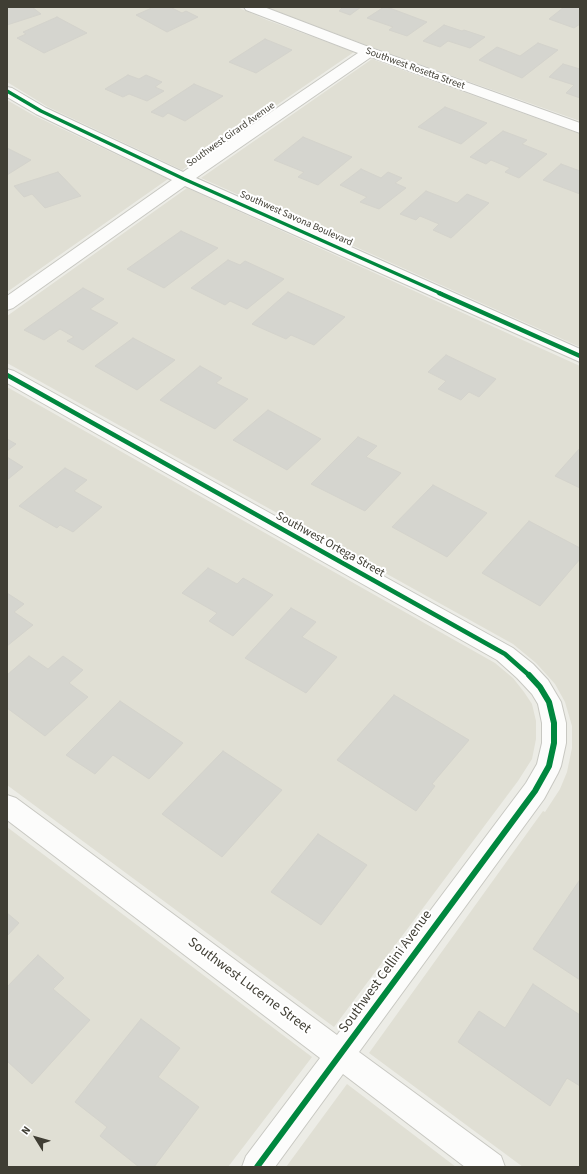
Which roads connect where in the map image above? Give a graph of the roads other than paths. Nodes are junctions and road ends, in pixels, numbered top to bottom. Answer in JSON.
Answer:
{"nodes":[{"id":1,"x":251,"y":7,"type":"edge"},
{"id":2,"x":368,"y":52,"type":"junction"},
{"id":3,"x":7,"y":91,"type":"edge"},
{"id":4,"x":580,"y":128,"type":"edge"},
{"id":5,"x":184,"y":179,"type":"junction"},
{"id":6,"x":7,"y":304,"type":"edge"},
{"id":7,"x":580,"y":356,"type":"edge"},
{"id":8,"x":7,"y":375,"type":"edge"},
{"id":9,"x":535,"y":791,"type":"joint"},
{"id":10,"x":7,"y":806,"type":"edge"},
{"id":11,"x":341,"y":1055,"type":"junction"},
{"id":12,"x":257,"y":1167,"type":"edge"},
{"id":13,"x":490,"y":1167,"type":"edge"}],
"edges":[{"from":1,"to":2,"type":"street","name":"Southwest Rosetta Street"},
{"from":2,"to":4,"type":"street","name":"Southwest Rosetta Street"},
{"from":2,"to":5,"type":"street","name":"Southwest Girard Avenue"},
{"from":3,"to":5,"type":"street","name":"Southwest Savona Boulevard"},
{"from":5,"to":6,"type":"street","name":"Southwest Girard Avenue"},
{"from":5,"to":7,"type":"street","name":"Southwest Savona Boulevard"},
{"from":8,"to":9,"type":"street","name":"Southwest Ortega Street"},
{"from":9,"to":11,"type":"street","name":"Southwest Cellini Avenue"},
{"from":10,"to":11,"type":"street","name":"Southwest Lucerne Street"},
{"from":11,"to":12,"type":"street","name":"Southwest Cellini Avenue"},
{"from":11,"to":13,"type":"street","name":"Southwest Lucerne Street"}]}
